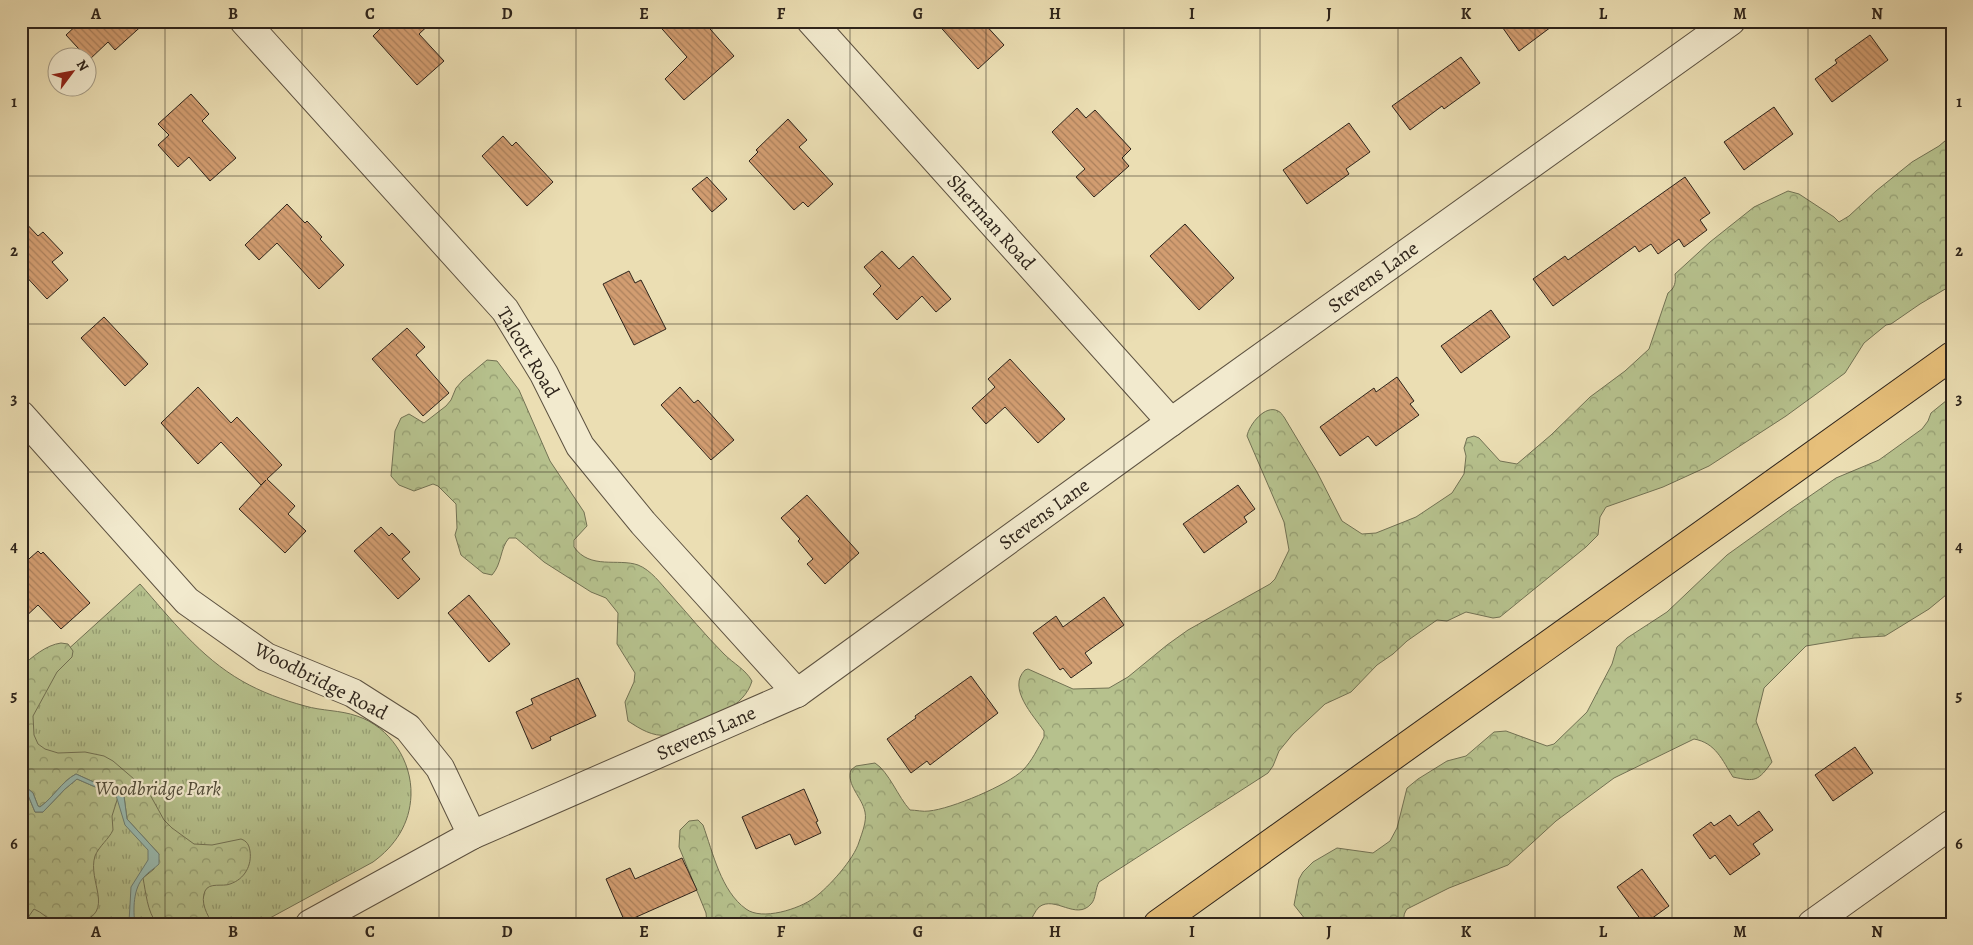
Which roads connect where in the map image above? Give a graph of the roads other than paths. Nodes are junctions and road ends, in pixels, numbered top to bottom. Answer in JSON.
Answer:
{"nodes":[{"id":1,"x":244,"y":21,"type":"edge"},
{"id":2,"x":811,"y":21,"type":"edge"},
{"id":3,"x":1730,"y":21,"type":"edge"},
{"id":4,"x":1952,"y":356,"type":"edge"},
{"id":5,"x":21,"y":415,"type":"edge"},
{"id":6,"x":1171,"y":422,"type":"junction"},
{"id":7,"x":798,"y":693,"type":"junction"},
{"id":8,"x":1952,"y":824,"type":"edge"},
{"id":9,"x":472,"y":835,"type":"junction"},
{"id":10,"x":310,"y":924,"type":"edge"},
{"id":11,"x":1158,"y":924,"type":"edge"},
{"id":12,"x":1812,"y":924,"type":"edge"}],
"edges":[{"from":1,"to":7,"type":"street","name":"Talcott Road"},
{"from":2,"to":6,"type":"street","name":"Sherman Road"},
{"from":3,"to":6,"type":"street","name":"Stevens Lane"},
{"from":4,"to":11,"type":"main road"},
{"from":5,"to":9,"type":"street","name":"Woodbridge Road"},
{"from":6,"to":7,"type":"street","name":"Stevens Lane"},
{"from":7,"to":9,"type":"street","name":"Stevens Lane"},
{"from":8,"to":12,"type":"street"},
{"from":9,"to":10,"type":"street","name":"Stevens Lane"}]}
